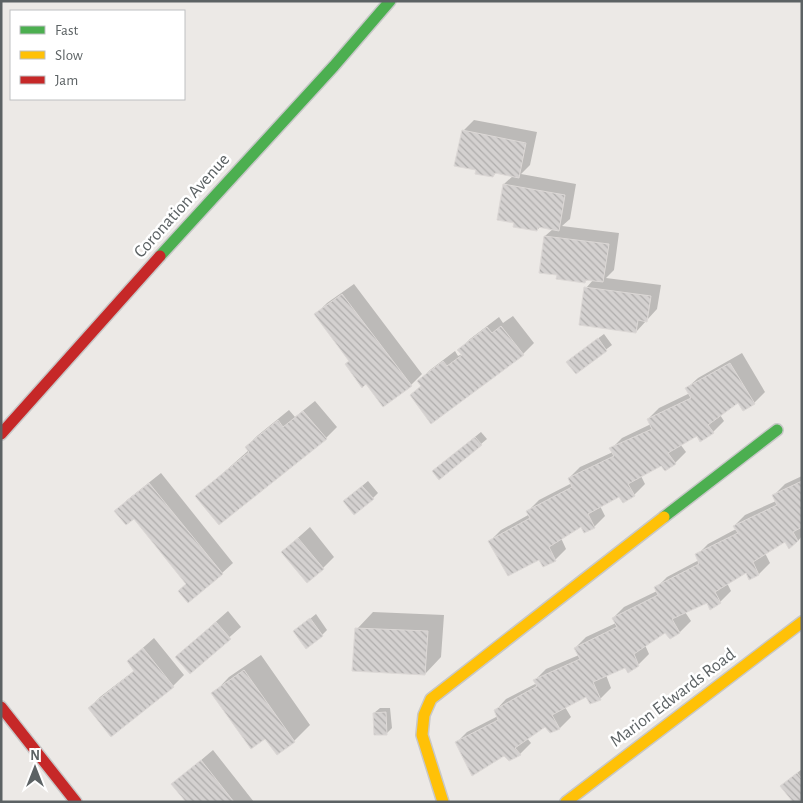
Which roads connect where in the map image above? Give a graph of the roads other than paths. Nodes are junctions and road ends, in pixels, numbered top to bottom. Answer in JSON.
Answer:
{"nodes":[{"id":1,"x":390,"y":1,"type":"edge"},
{"id":2,"x":777,"y":430,"type":"dead end"},
{"id":3,"x":1,"y":434,"type":"edge"},
{"id":4,"x":802,"y":622,"type":"edge"},
{"id":5,"x":1,"y":707,"type":"edge"},
{"id":6,"x":76,"y":802,"type":"edge"},
{"id":7,"x":443,"y":802,"type":"edge"},
{"id":8,"x":566,"y":802,"type":"edge"}],
"edges":[{"from":1,"to":3,"type":"street","name":"Coronation Avenue"},
{"from":2,"to":7,"type":"street"},
{"from":4,"to":8,"type":"street","name":"Marion Edwards Road"},
{"from":5,"to":6,"type":"street"}]}
